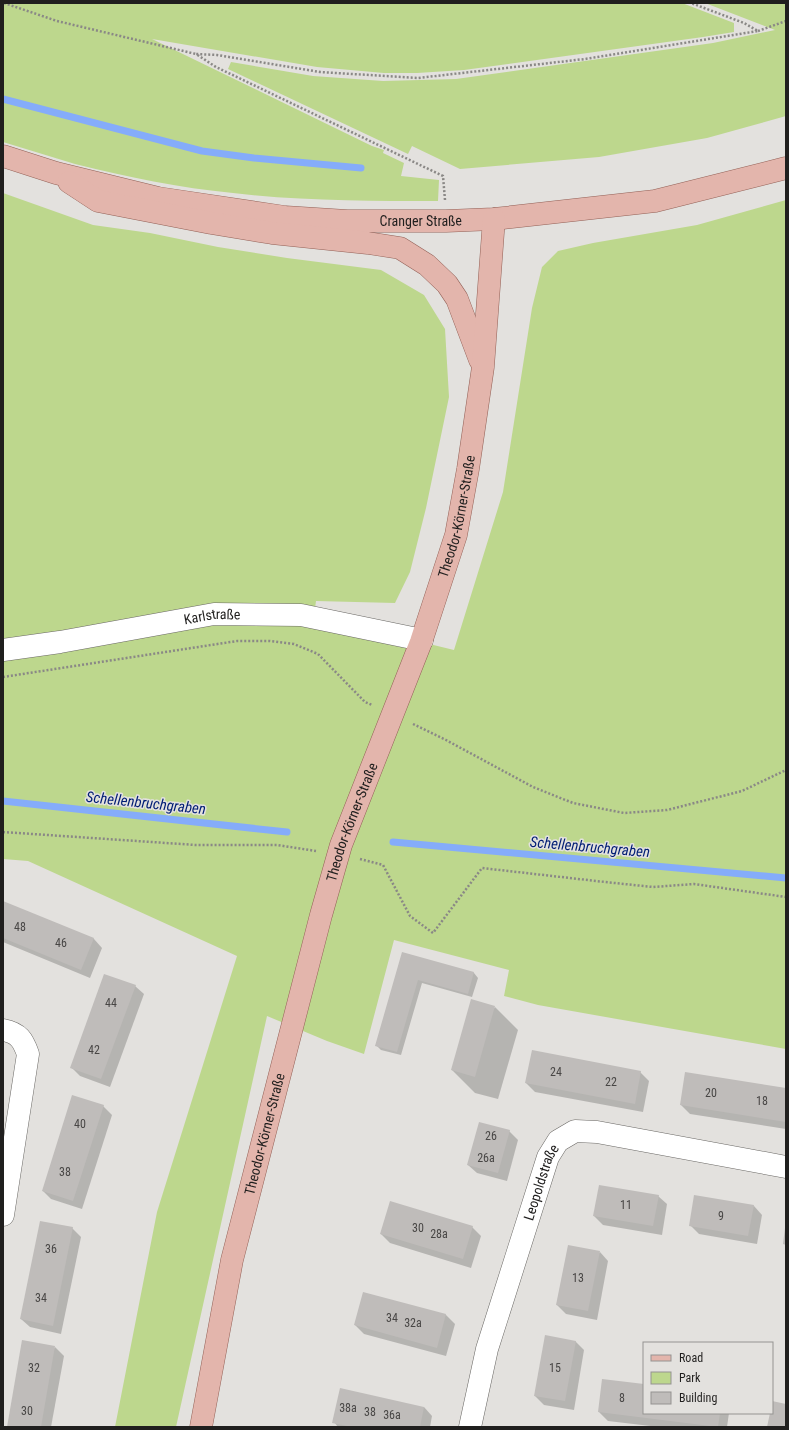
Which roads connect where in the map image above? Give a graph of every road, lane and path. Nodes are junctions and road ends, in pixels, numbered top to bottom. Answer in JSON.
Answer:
{"nodes":[{"id":1,"x":4,"y":3,"type":"edge"},
{"id":2,"x":691,"y":3,"type":"edge"},
{"id":3,"x":786,"y":21,"type":"edge"},
{"id":4,"x":758,"y":31,"type":"junction"},
{"id":5,"x":196,"y":54,"type":"junction"},
{"id":6,"x":3,"y":156,"type":"edge"},
{"id":7,"x":786,"y":168,"type":"edge"},
{"id":8,"x":56,"y":173,"type":"junction"},
{"id":9,"x":494,"y":219,"type":"junction"},
{"id":10,"x":446,"y":221,"type":"junction"},
{"id":11,"x":483,"y":367,"type":"junction"},
{"id":12,"x":422,"y":640,"type":"junction"},
{"id":13,"x":3,"y":650,"type":"edge"},
{"id":14,"x":3,"y":677,"type":"edge"},
{"id":15,"x":392,"y":714,"type":"junction"},
{"id":16,"x":786,"y":770,"type":"edge"},
{"id":17,"x":3,"y":832,"type":"edge"},
{"id":18,"x":338,"y":854,"type":"junction"},
{"id":19,"x":786,"y":897,"type":"edge"},
{"id":20,"x":3,"y":1030,"type":"edge"},
{"id":21,"x":786,"y":1167,"type":"edge"},
{"id":22,"x":3,"y":1215,"type":"edge"},
{"id":23,"x":201,"y":1427,"type":"edge"},
{"id":24,"x":470,"y":1427,"type":"edge"}],
"edges":[{"from":1,"to":5,"type":"path"},
{"from":2,"to":4,"type":"path"},
{"from":3,"to":4,"type":"path"},
{"from":4,"to":5,"type":"path"},
{"from":5,"to":10,"type":"path"},
{"from":6,"to":8,"type":"main road","name":"Cranger Straße"},
{"from":7,"to":9,"type":"main road","name":"Cranger Straße"},
{"from":8,"to":10,"type":"main road","name":"Cranger Straße"},
{"from":8,"to":11,"type":"main road","name":"Cranger Straße"},
{"from":9,"to":10,"type":"main road","name":"Cranger Straße"},
{"from":9,"to":11,"type":"main road","name":"Theodor-Körner-Straße"},
{"from":11,"to":12,"type":"main road","name":"Theodor-Körner-Straße"},
{"from":12,"to":13,"type":"street","name":"Karlstraße"},
{"from":12,"to":15,"type":"main road","name":"Theodor-Körner-Straße"},
{"from":14,"to":15,"type":"path"},
{"from":15,"to":16,"type":"path"},
{"from":15,"to":18,"type":"main road","name":"Theodor-Körner-Straße"},
{"from":17,"to":18,"type":"path"},
{"from":18,"to":19,"type":"path"},
{"from":18,"to":23,"type":"main road","name":"Theodor-Körner-Straße"},
{"from":20,"to":22,"type":"street"},
{"from":21,"to":24,"type":"street","name":"Leopoldstraße"}]}
